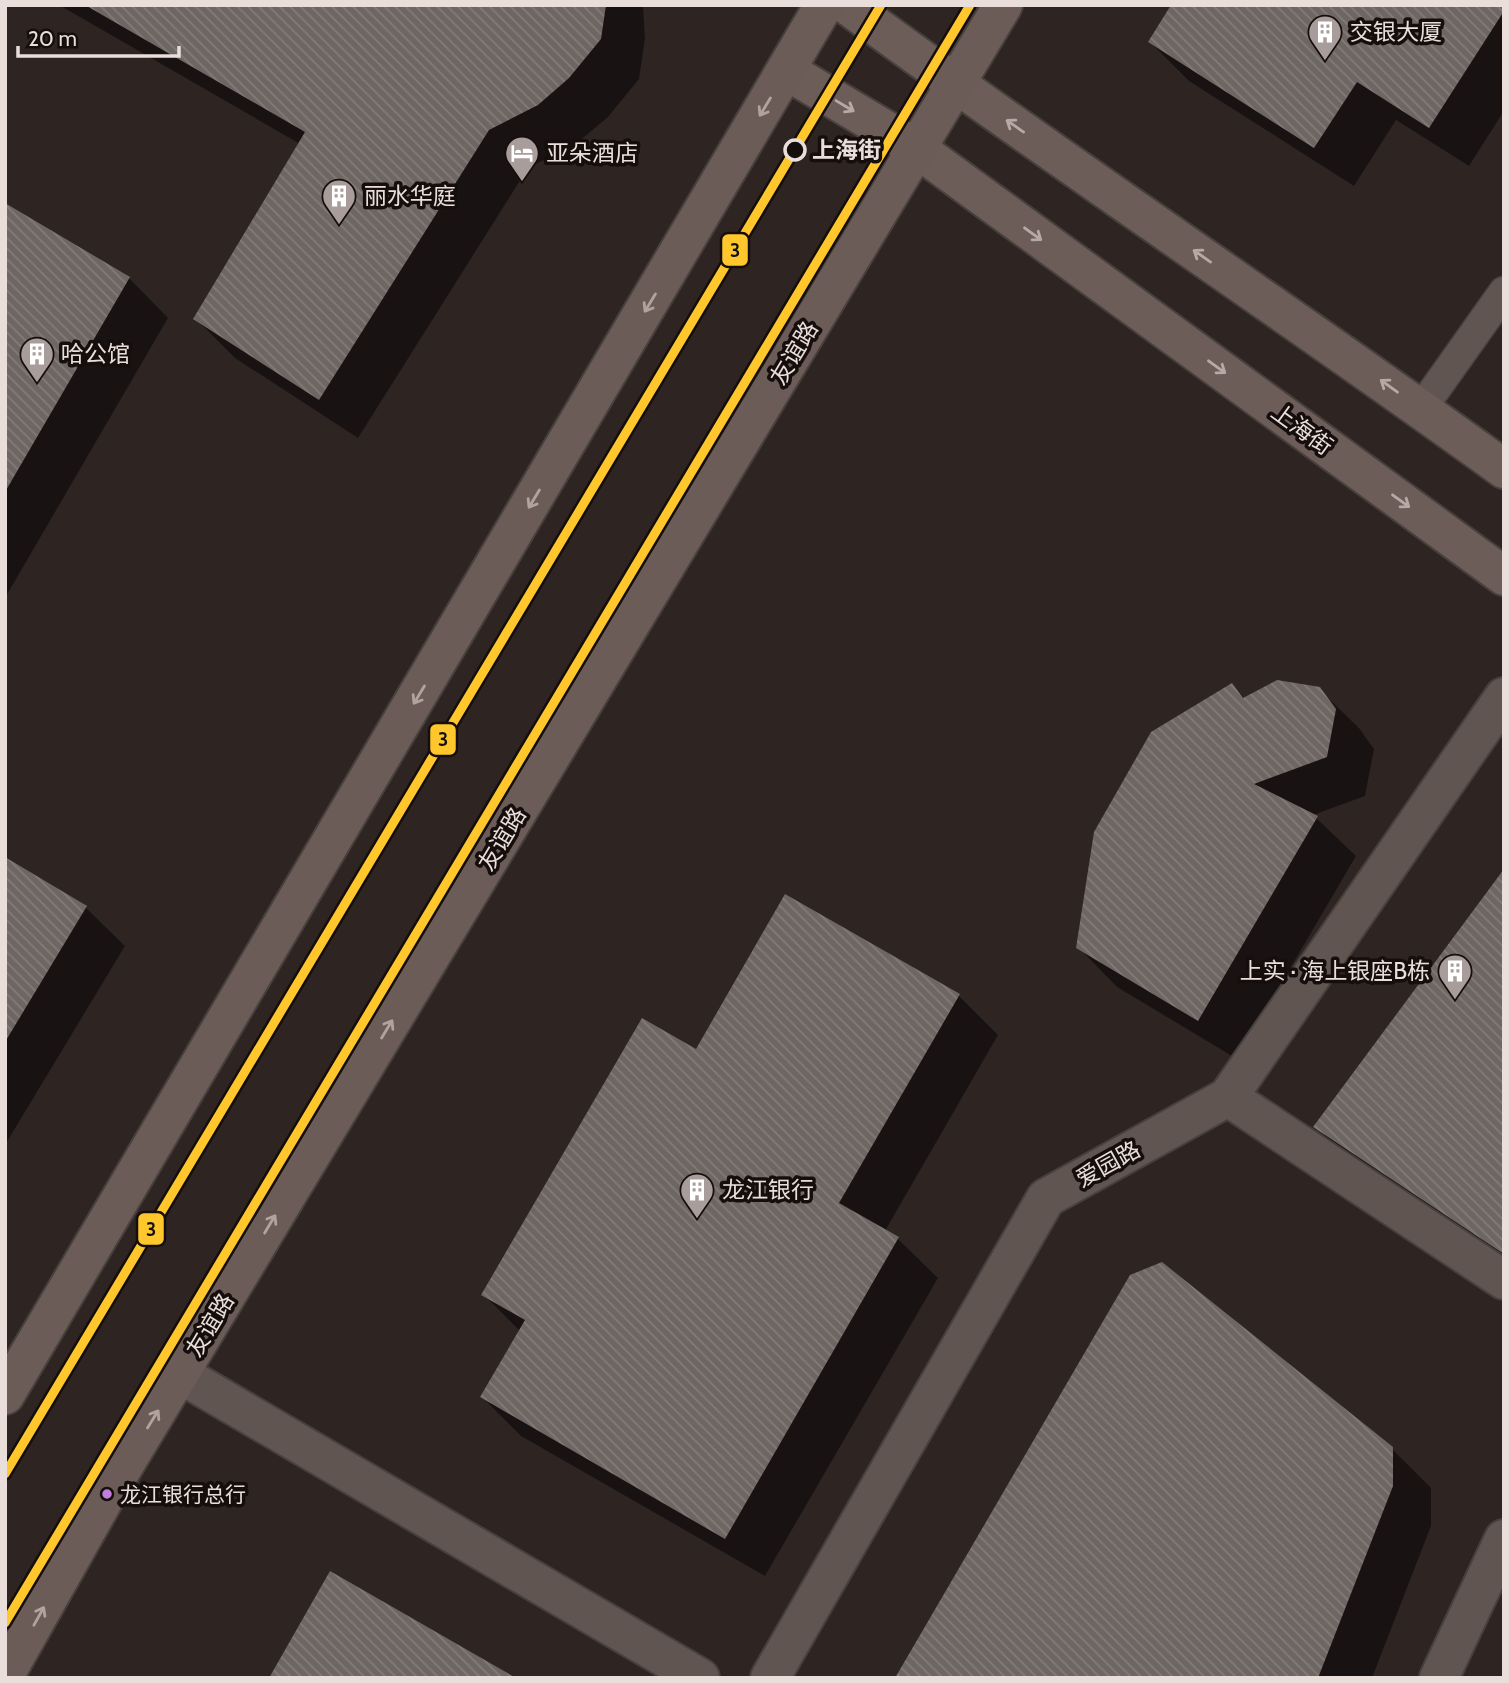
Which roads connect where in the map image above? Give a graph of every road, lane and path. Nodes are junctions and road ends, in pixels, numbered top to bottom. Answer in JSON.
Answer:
{"nodes":[{"id":1,"x":824,"y":5,"type":"edge"},
{"id":2,"x":848,"y":5,"type":"edge"},
{"id":3,"x":1003,"y":5,"type":"edge"},
{"id":4,"x":787,"y":71,"type":"junction"},
{"id":5,"x":954,"y":84,"type":"junction"},
{"id":6,"x":916,"y":148,"type":"junction"},
{"id":7,"x":1504,"y":292,"type":"edge"},
{"id":8,"x":1421,"y":409,"type":"junction"},
{"id":9,"x":1504,"y":469,"type":"edge"},
{"id":10,"x":1504,"y":576,"type":"edge"},
{"id":11,"x":1504,"y":697,"type":"edge"},
{"id":12,"x":1228,"y":1097,"type":"junction"},
{"id":13,"x":1504,"y":1280,"type":"edge"},
{"id":14,"x":180,"y":1374,"type":"junction"},
{"id":15,"x":5,"y":1395,"type":"edge"},
{"id":16,"x":1504,"y":1539,"type":"edge"},
{"id":17,"x":5,"y":1675,"type":"edge"},
{"id":18,"x":700,"y":1678,"type":"edge"},
{"id":19,"x":770,"y":1678,"type":"edge"},
{"id":20,"x":1439,"y":1678,"type":"edge"}],
"edges":[{"from":1,"to":4,"type":"highway"},
{"from":2,"to":5,"type":"main road"},
{"from":3,"to":5,"type":"highway","name":"友谊路"},
{"from":4,"to":6,"type":"main road","name":"上海街","one_way":true},
{"from":4,"to":15,"type":"highway","one_way":true},
{"from":5,"to":6,"type":"highway","name":"友谊路"},
{"from":8,"to":5,"type":"main road","one_way":true},
{"from":6,"to":10,"type":"main road","name":"上海街","one_way":true},
{"from":14,"to":6,"type":"highway","name":"友谊路","one_way":true},
{"from":7,"to":8,"type":"lane"},
{"from":8,"to":9,"type":"main road"},
{"from":11,"to":12,"type":"street","name":"爱园路"},
{"from":12,"to":13,"type":"street"},
{"from":12,"to":19,"type":"street","name":"爱园路"},
{"from":17,"to":14,"type":"highway","name":"友谊路","one_way":true},
{"from":14,"to":18,"type":"street"},
{"from":16,"to":20,"type":"street"}]}
